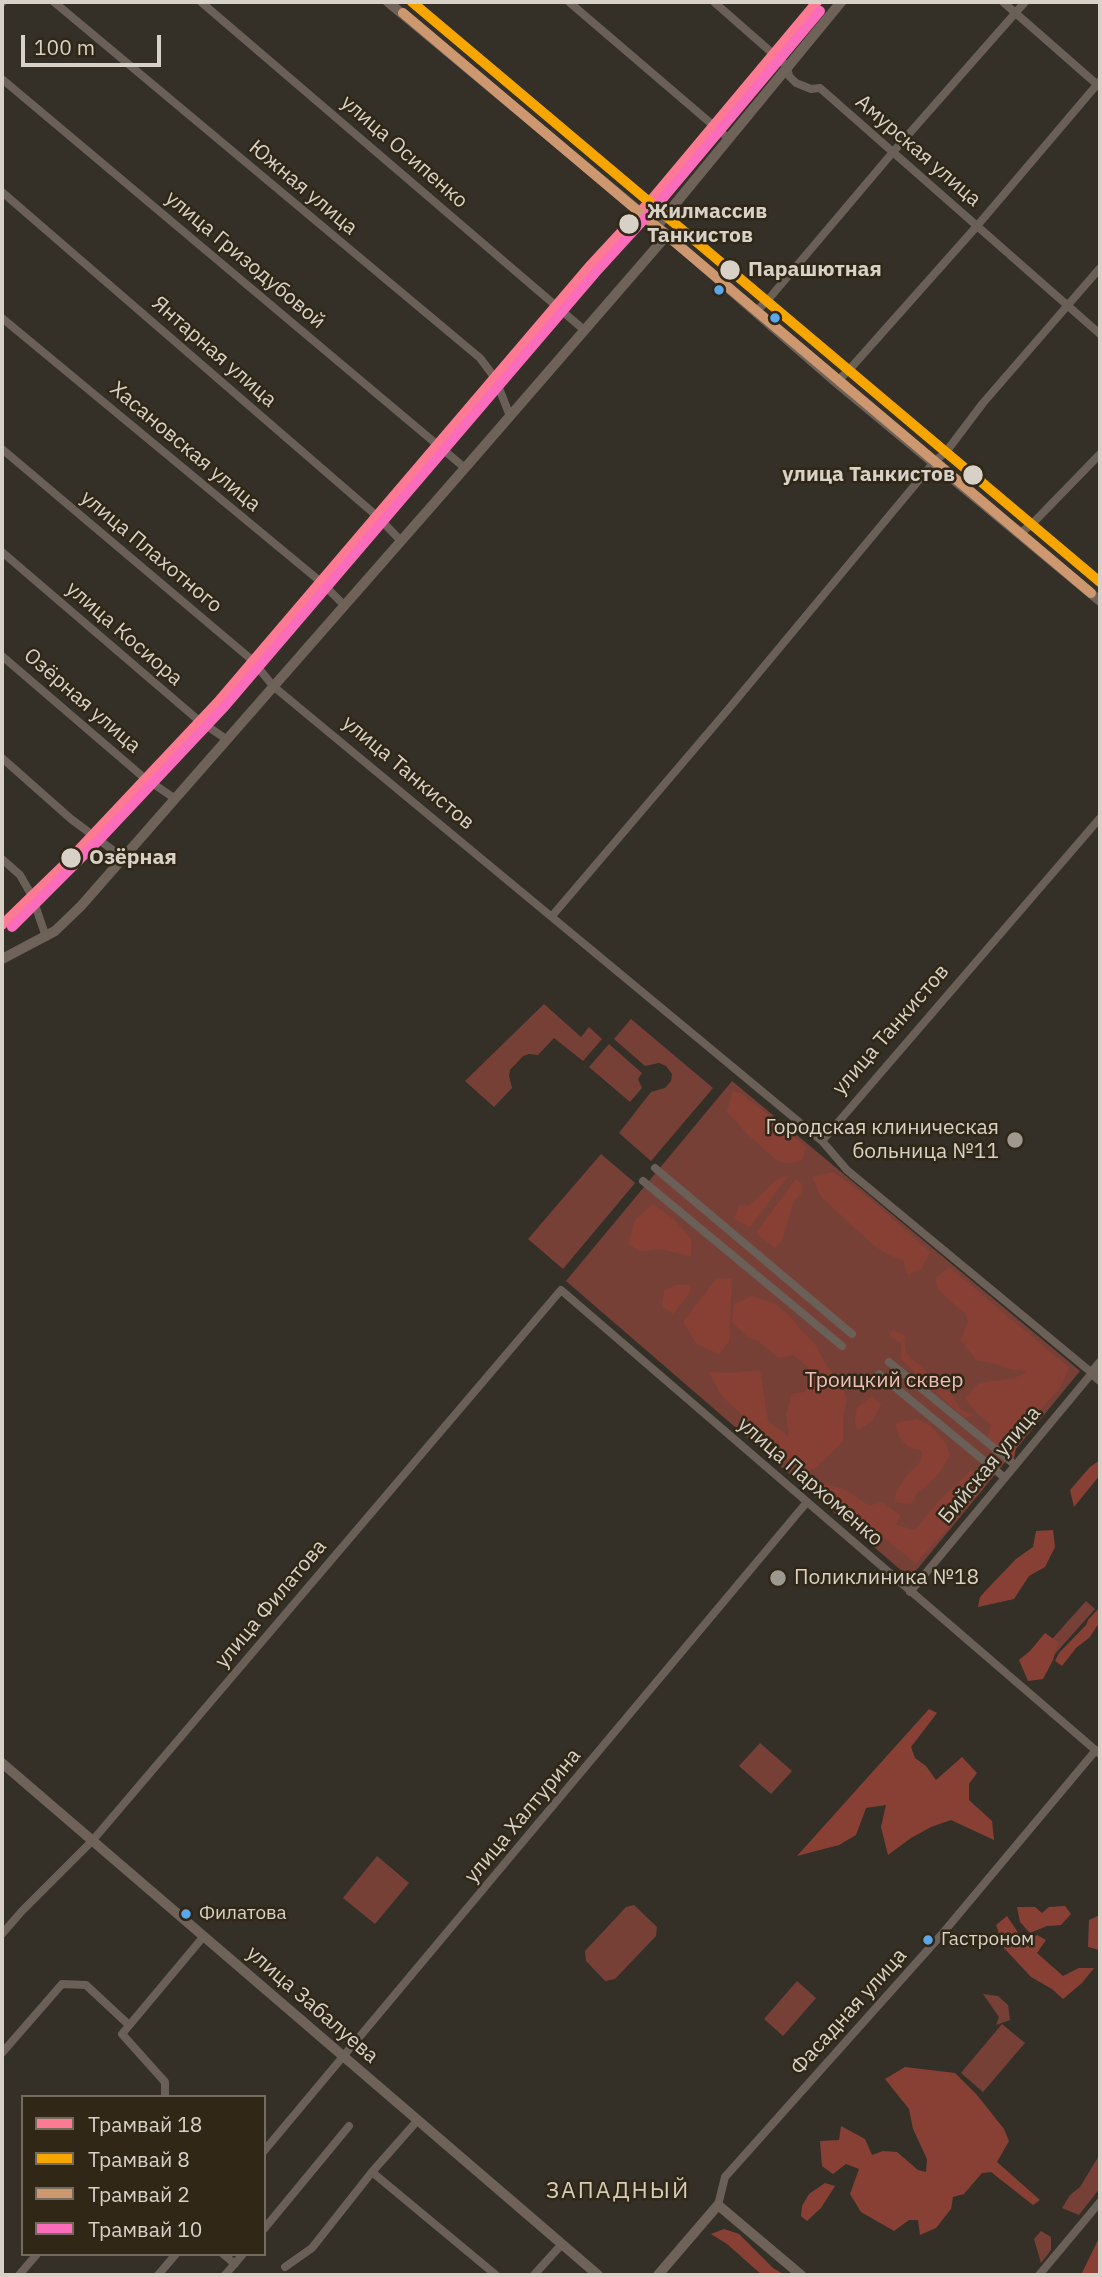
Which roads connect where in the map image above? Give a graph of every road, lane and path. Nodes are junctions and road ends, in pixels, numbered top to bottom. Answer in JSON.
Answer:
{"nodes":[{"id":1,"x":54,"y":2,"type":"edge"},
{"id":2,"x":201,"y":2,"type":"edge"},
{"id":3,"x":388,"y":2,"type":"edge"},
{"id":4,"x":569,"y":2,"type":"edge"},
{"id":5,"x":714,"y":2,"type":"edge"},
{"id":6,"x":841,"y":2,"type":"edge"},
{"id":7,"x":1003,"y":2,"type":"edge"},
{"id":8,"x":1025,"y":2,"type":"edge"},
{"id":9,"x":1016,"y":13,"type":"junction"},
{"id":10,"x":787,"y":66,"type":"junction"},
{"id":11,"x":2,"y":79,"type":"edge"},
{"id":12,"x":1099,"y":84,"type":"edge"},
{"id":13,"x":727,"y":138,"type":"junction"},
{"id":14,"x":893,"y":152,"type":"junction"},
{"id":15,"x":2,"y":192,"type":"edge"},
{"id":16,"x":657,"y":226,"type":"junction"},
{"id":17,"x":977,"y":226,"type":"junction"},
{"id":18,"x":667,"y":234,"type":"junction"},
{"id":19,"x":1100,"y":268,"type":"edge"},
{"id":20,"x":1067,"y":306,"type":"junction"},
{"id":21,"x":756,"y":311,"type":"junction"},
{"id":22,"x":2,"y":318,"type":"edge"},
{"id":23,"x":583,"y":329,"type":"junction"},
{"id":24,"x":1100,"y":334,"type":"edge"},
{"id":25,"x":836,"y":382,"type":"junction"},
{"id":26,"x":510,"y":416,"type":"junction"},
{"id":27,"x":2,"y":449,"type":"edge"},
{"id":28,"x":1100,"y":454,"type":"edge"},
{"id":29,"x":934,"y":462,"type":"junction"},
{"id":30,"x":465,"y":468,"type":"junction"},
{"id":31,"x":1019,"y":534,"type":"junction"},
{"id":32,"x":400,"y":540,"type":"junction"},
{"id":33,"x":2,"y":552,"type":"edge"},
{"id":34,"x":1100,"y":601,"type":"edge"},
{"id":35,"x":344,"y":605,"type":"junction"},
{"id":36,"x":2,"y":656,"type":"edge"},
{"id":37,"x":273,"y":686,"type":"junction"},
{"id":38,"x":226,"y":739,"type":"junction"},
{"id":39,"x":2,"y":758,"type":"edge"},
{"id":40,"x":174,"y":798,"type":"junction"},
{"id":41,"x":1100,"y":818,"type":"edge"},
{"id":42,"x":122,"y":857,"type":"junction"},
{"id":43,"x":2,"y":859,"type":"edge"},
{"id":44,"x":552,"y":916,"type":"junction"},
{"id":45,"x":46,"y":936,"type":"junction"},
{"id":46,"x":2,"y":959,"type":"edge"},
{"id":47,"x":822,"y":1140,"type":"junction"},
{"id":48,"x":655,"y":1168,"type":"dead end"},
{"id":49,"x":643,"y":1181,"type":"dead end"},
{"id":50,"x":561,"y":1290,"type":"joint"},
{"id":51,"x":852,"y":1334,"type":"dead end"},
{"id":52,"x":842,"y":1346,"type":"dead end"},
{"id":53,"x":890,"y":1362,"type":"dead end"},
{"id":54,"x":1100,"y":1363,"type":"edge"},
{"id":55,"x":879,"y":1374,"type":"dead end"},
{"id":56,"x":1096,"y":1376,"type":"edge"},
{"id":57,"x":1015,"y":1465,"type":"junction"},
{"id":58,"x":1005,"y":1478,"type":"junction"},
{"id":59,"x":807,"y":1502,"type":"junction"},
{"id":60,"x":910,"y":1592,"type":"junction"},
{"id":61,"x":1098,"y":1752,"type":"edge"},
{"id":62,"x":2,"y":1763,"type":"edge"},
{"id":63,"x":93,"y":1840,"type":"junction"},
{"id":64,"x":2,"y":1934,"type":"edge"},
{"id":65,"x":204,"y":1936,"type":"junction"},
{"id":66,"x":129,"y":2025,"type":"junction"},
{"id":67,"x":2,"y":2053,"type":"edge"},
{"id":68,"x":344,"y":2058,"type":"junction"},
{"id":69,"x":165,"y":2095,"type":"edge"},
{"id":70,"x":417,"y":2121,"type":"junction"},
{"id":71,"x":349,"y":2126,"type":"dead end"},
{"id":72,"x":266,"y":2149,"type":"edge"},
{"id":73,"x":372,"y":2172,"type":"junction"},
{"id":74,"x":1100,"y":2202,"type":"edge"},
{"id":75,"x":718,"y":2205,"type":"junction"},
{"id":76,"x":266,"y":2227,"type":"edge"},
{"id":77,"x":562,"y":2244,"type":"junction"},
{"id":78,"x":35,"y":2256,"type":"edge"},
{"id":79,"x":174,"y":2256,"type":"edge"},
{"id":80,"x":225,"y":2256,"type":"edge"},
{"id":81,"x":241,"y":2256,"type":"edge"},
{"id":82,"x":235,"y":2264,"type":"junction"},
{"id":83,"x":285,"y":2267,"type":"dead end"},
{"id":84,"x":19,"y":2275,"type":"edge"},
{"id":85,"x":158,"y":2275,"type":"edge"},
{"id":86,"x":225,"y":2275,"type":"edge"},
{"id":87,"x":496,"y":2275,"type":"edge"},
{"id":88,"x":534,"y":2275,"type":"edge"},
{"id":89,"x":598,"y":2275,"type":"edge"},
{"id":90,"x":658,"y":2275,"type":"edge"},
{"id":91,"x":801,"y":2275,"type":"edge"},
{"id":92,"x":1039,"y":2275,"type":"edge"}],
"edges":[{"from":1,"to":26,"type":"street","name":"Южная улица"},
{"from":2,"to":23,"type":"street","name":"улица Осипенко"},
{"from":3,"to":16,"type":"street"},
{"from":4,"to":13,"type":"street"},
{"from":5,"to":10,"type":"street","name":"Амурская улица"},
{"from":6,"to":10,"type":"street"},
{"from":7,"to":9,"type":"street"},
{"from":8,"to":9,"type":"street"},
{"from":9,"to":12,"type":"street"},
{"from":9,"to":14,"type":"street"},
{"from":10,"to":13,"type":"street"},
{"from":10,"to":14,"type":"street","name":"Амурская улица"},
{"from":11,"to":30,"type":"street","name":"улица Гризодубовой"},
{"from":12,"to":17,"type":"street"},
{"from":13,"to":16,"type":"street"},
{"from":14,"to":17,"type":"street","name":"Амурская улица"},
{"from":14,"to":21,"type":"street"},
{"from":15,"to":32,"type":"street","name":"Янтарная улица"},
{"from":16,"to":18,"type":"street"},
{"from":17,"to":20,"type":"street","name":"Амурская улица"},
{"from":17,"to":25,"type":"street"},
{"from":18,"to":21,"type":"street"},
{"from":18,"to":23,"type":"street"},
{"from":19,"to":20,"type":"street"},
{"from":20,"to":24,"type":"street","name":"Амурская улица"},
{"from":20,"to":29,"type":"street"},
{"from":21,"to":25,"type":"street"},
{"from":22,"to":35,"type":"street","name":"Хасановская улица"},
{"from":23,"to":26,"type":"street"},
{"from":25,"to":29,"type":"street"},
{"from":26,"to":30,"type":"street"},
{"from":27,"to":37,"type":"street","name":"улица Плахотного"},
{"from":28,"to":31,"type":"street"},
{"from":29,"to":31,"type":"street"},
{"from":29,"to":44,"type":"street"},
{"from":30,"to":32,"type":"street"},
{"from":31,"to":34,"type":"street"},
{"from":32,"to":35,"type":"street"},
{"from":33,"to":38,"type":"street","name":"улица Косиора"},
{"from":35,"to":37,"type":"street"},
{"from":36,"to":40,"type":"street","name":"Озёрная улица"},
{"from":37,"to":38,"type":"street"},
{"from":37,"to":44,"type":"street","name":"улица Танкистов"},
{"from":38,"to":40,"type":"street"},
{"from":39,"to":42,"type":"street"},
{"from":40,"to":42,"type":"street"},
{"from":41,"to":47,"type":"street","name":"улица Танкистов"},
{"from":42,"to":45,"type":"street"},
{"from":43,"to":45,"type":"street"},
{"from":44,"to":47,"type":"street","name":"улица Танкистов"},
{"from":45,"to":46,"type":"street"},
{"from":47,"to":56,"type":"street","name":"улица Танкистов"},
{"from":48,"to":51,"type":"street"},
{"from":49,"to":52,"type":"street"},
{"from":50,"to":59,"type":"street","name":"улица Пархоменко"},
{"from":50,"to":63,"type":"street","name":"улица Филатова"},
{"from":53,"to":57,"type":"street"},
{"from":54,"to":56,"type":"street","name":"Бийская улица"},
{"from":55,"to":58,"type":"street"},
{"from":56,"to":57,"type":"street","name":"Бийская улица"},
{"from":57,"to":58,"type":"street","name":"Бийская улица"},
{"from":58,"to":60,"type":"street","name":"Бийская улица"},
{"from":59,"to":60,"type":"street","name":"улица Пархоменко"},
{"from":59,"to":68,"type":"street","name":"улица Халтурина"},
{"from":60,"to":61,"type":"street","name":"улица Пархоменко"},
{"from":61,"to":75,"type":"street","name":"Фасадная улица"},
{"from":62,"to":63,"type":"street","name":"улица Забалуева"},
{"from":63,"to":64,"type":"street","name":"улица Филатова"},
{"from":63,"to":65,"type":"street","name":"улица Забалуева"},
{"from":65,"to":66,"type":"street"},
{"from":65,"to":68,"type":"street","name":"улица Забалуева"},
{"from":66,"to":67,"type":"street"},
{"from":66,"to":69,"type":"street"},
{"from":68,"to":70,"type":"street","name":"улица Забалуева"},
{"from":68,"to":72,"type":"street","name":"улица Халтурина"},
{"from":70,"to":73,"type":"street"},
{"from":70,"to":77,"type":"street","name":"улица Забалуева"},
{"from":71,"to":76,"type":"street"},
{"from":73,"to":83,"type":"street"},
{"from":73,"to":87,"type":"street"},
{"from":74,"to":92,"type":"street"},
{"from":75,"to":90,"type":"street"},
{"from":75,"to":91,"type":"street"},
{"from":77,"to":88,"type":"street"},
{"from":77,"to":89,"type":"street","name":"улица Забалуева"},
{"from":78,"to":84,"type":"street"},
{"from":79,"to":85,"type":"street"},
{"from":80,"to":82,"type":"street"},
{"from":81,"to":82,"type":"street"},
{"from":82,"to":86,"type":"street"}]}
